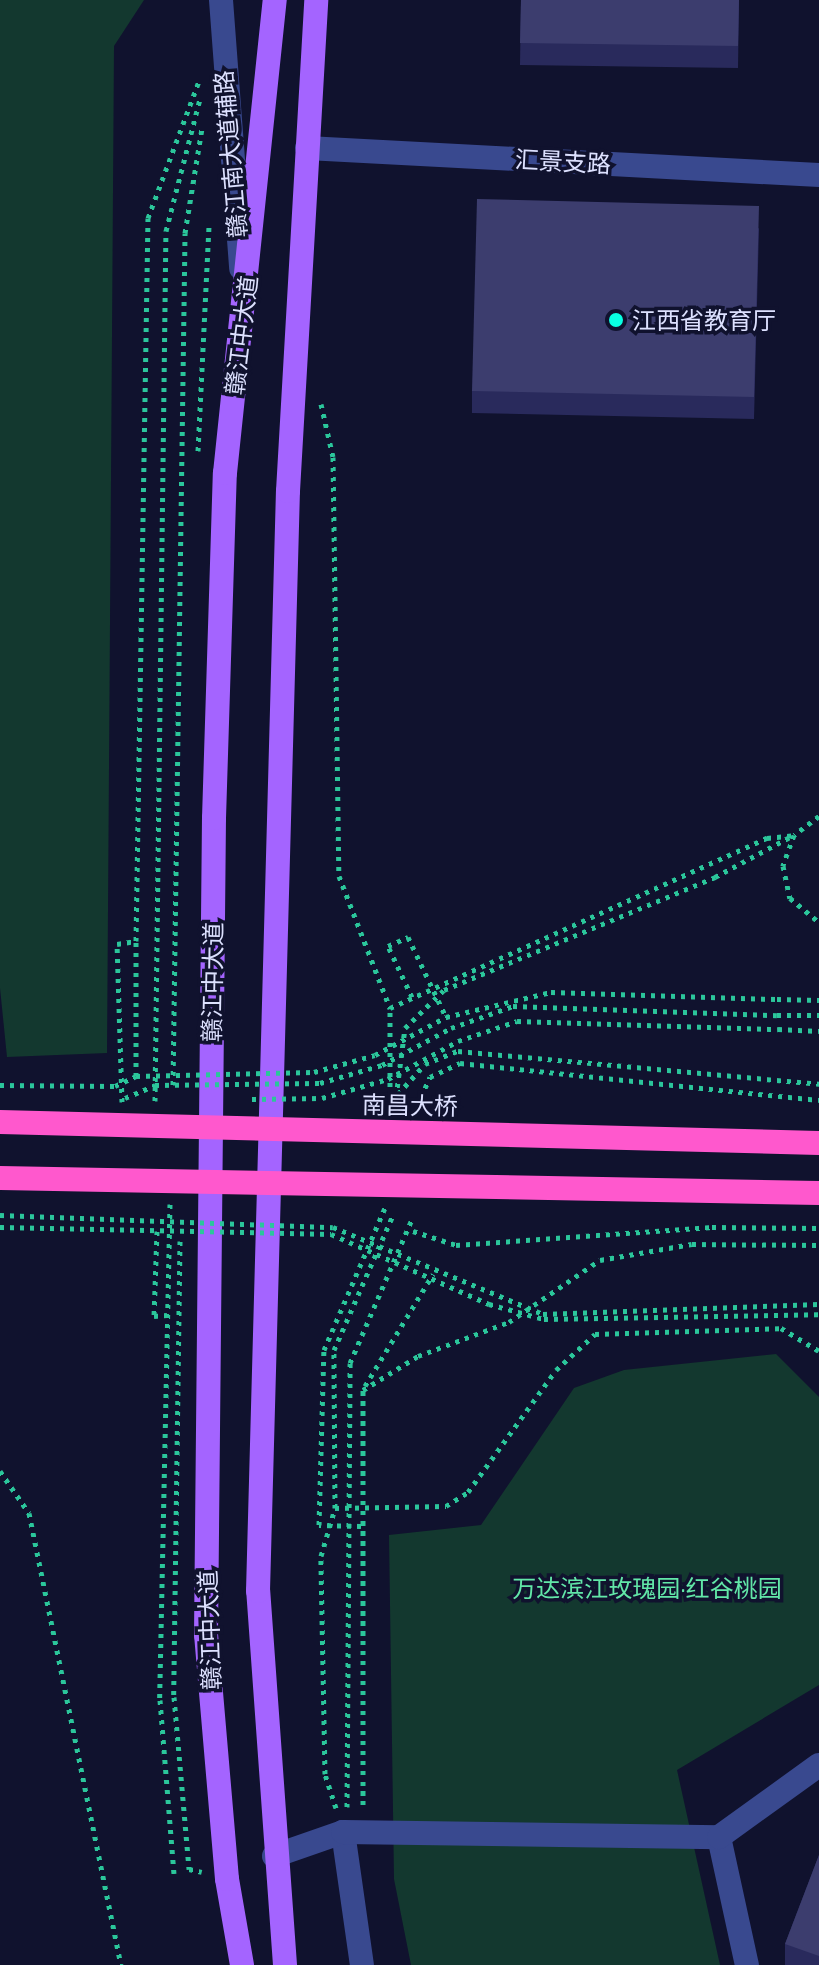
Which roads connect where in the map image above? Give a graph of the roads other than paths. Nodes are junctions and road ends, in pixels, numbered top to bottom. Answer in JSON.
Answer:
{"nodes":[{"id":1,"x":221,"y":0,"type":"edge"},
{"id":2,"x":275,"y":0,"type":"edge"},
{"id":3,"x":316,"y":0,"type":"edge"},
{"id":4,"x":307,"y":148,"type":"junction"},
{"id":5,"x":819,"y":175,"type":"edge"},
{"id":6,"x":245,"y":307,"type":"junction"},
{"id":7,"x":0,"y":1122,"type":"edge"},
{"id":8,"x":819,"y":1143,"type":"edge"},
{"id":9,"x":0,"y":1178,"type":"edge"},
{"id":10,"x":819,"y":1193,"type":"edge"},
{"id":11,"x":819,"y":1765,"type":"edge"},
{"id":12,"x":343,"y":1832,"type":"junction"},
{"id":13,"x":719,"y":1837,"type":"junction"},
{"id":14,"x":274,"y":1856,"type":"junction"},
{"id":15,"x":242,"y":1965,"type":"edge"},
{"id":16,"x":285,"y":1965,"type":"edge"},
{"id":17,"x":362,"y":1965,"type":"edge"},
{"id":18,"x":747,"y":1965,"type":"edge"}],
"edges":[{"from":1,"to":6,"type":"street","name":"赣江南大道辅路"},
{"from":2,"to":6,"type":"main road","name":"赣江中大道"},
{"from":3,"to":4,"type":"main road","name":"赣江中大道"},
{"from":4,"to":5,"type":"street","name":"汇景支路"},
{"from":4,"to":14,"type":"main road","name":"赣江中大道"},
{"from":6,"to":15,"type":"main road","name":"赣江中大道"},
{"from":7,"to":8,"type":"highway","name":"南昌大桥","bridge":true},
{"from":9,"to":10,"type":"highway","bridge":true},
{"from":11,"to":13,"type":"street"},
{"from":12,"to":13,"type":"street"},
{"from":12,"to":14,"type":"street"},
{"from":12,"to":17,"type":"street"},
{"from":13,"to":18,"type":"street"},
{"from":14,"to":16,"type":"main road","name":"赣江中大道"}]}
